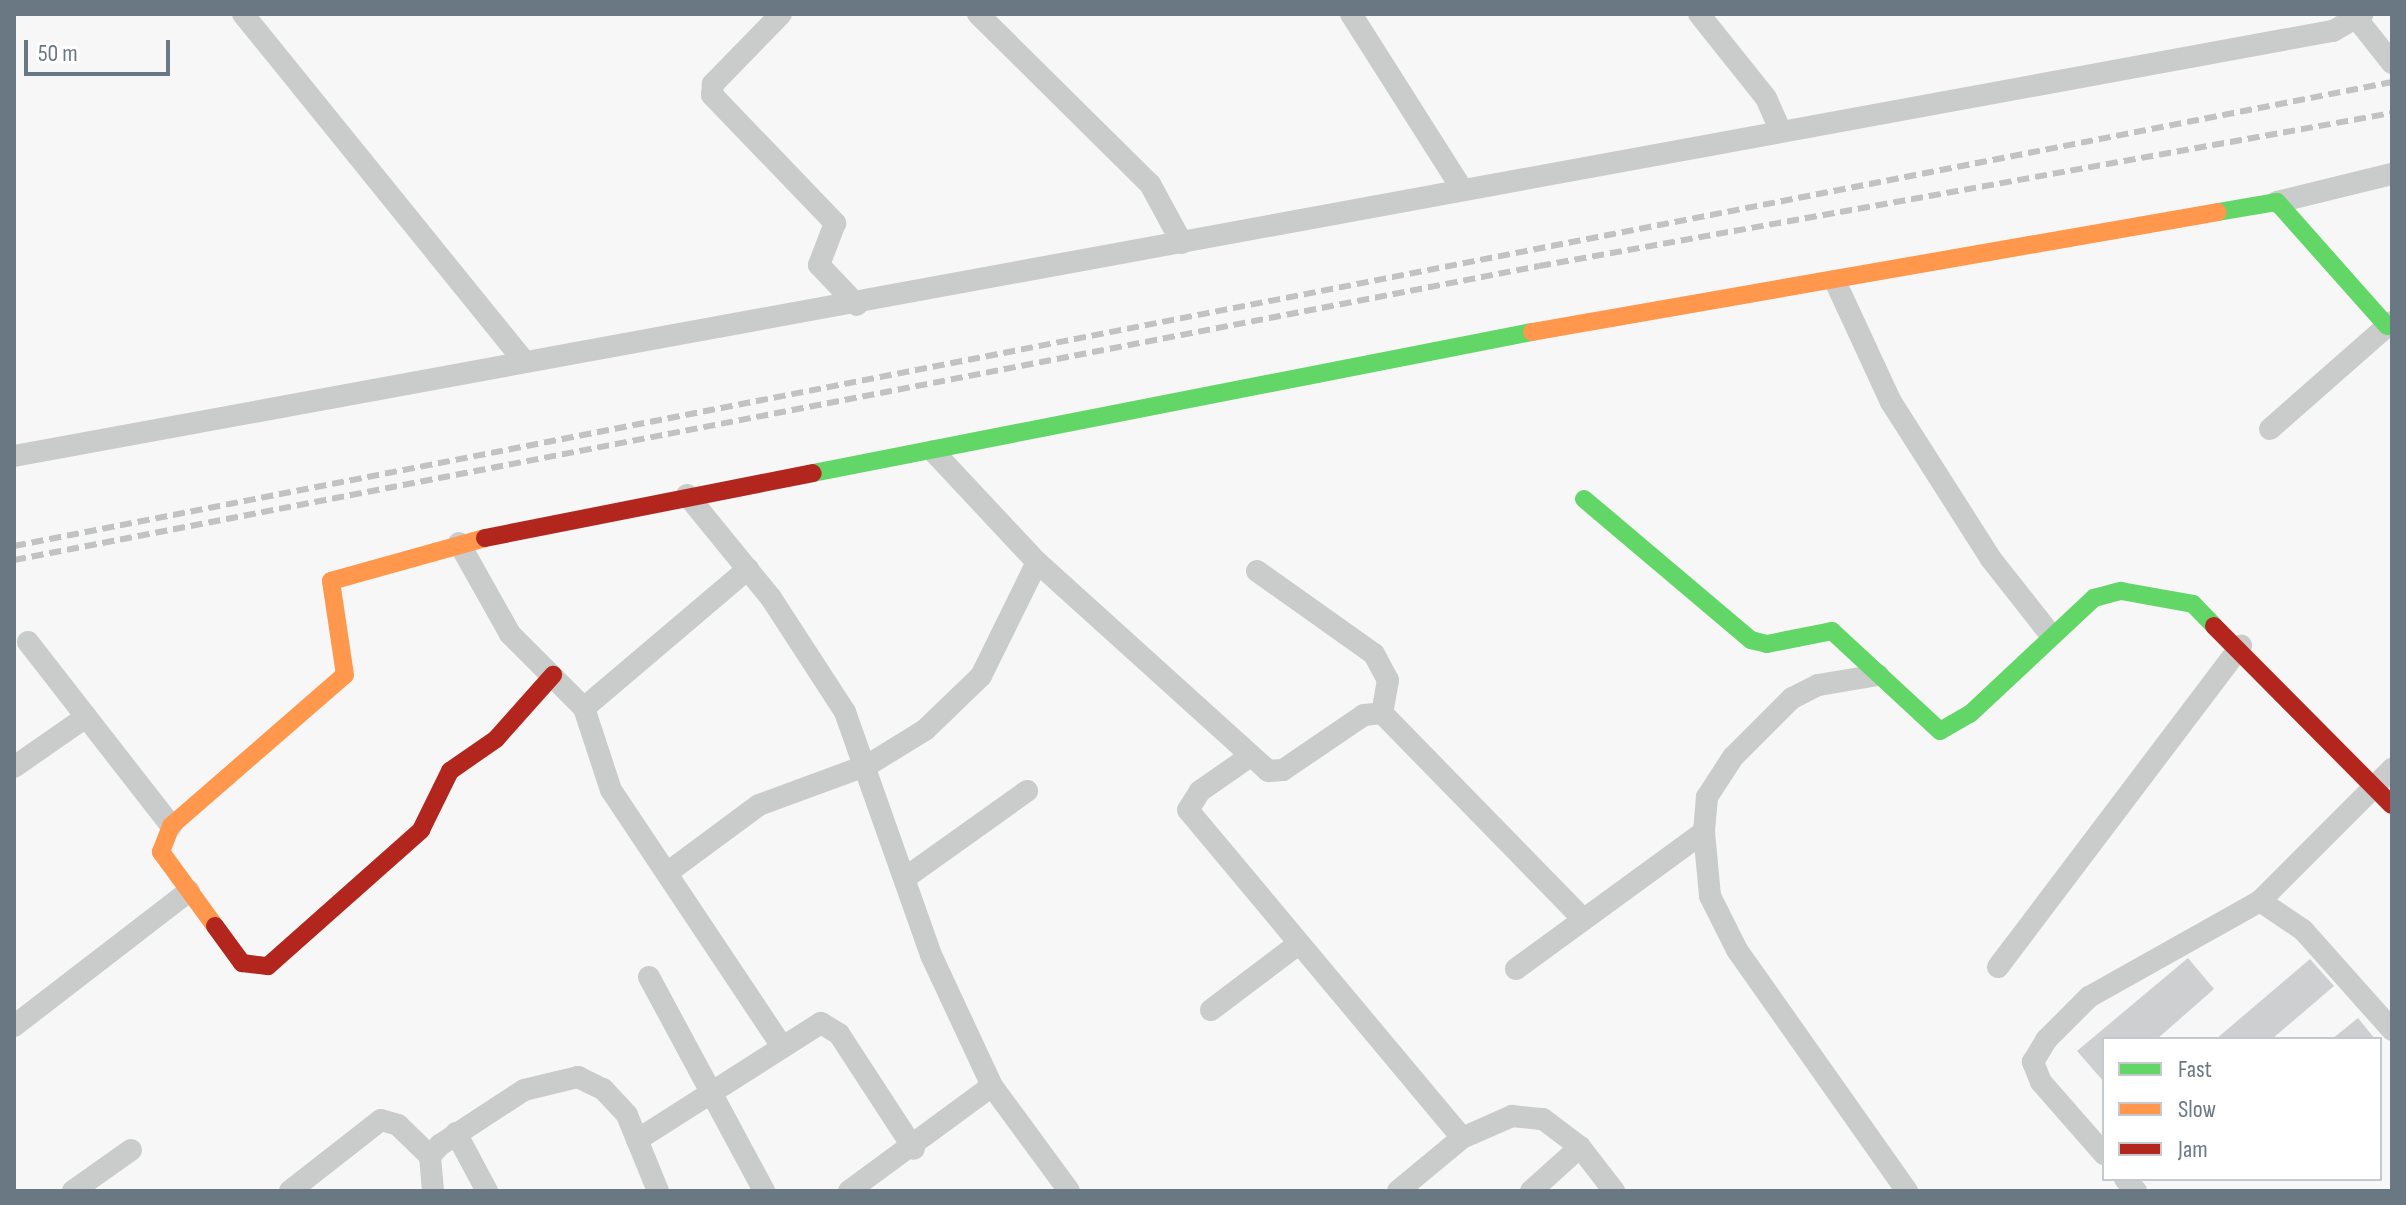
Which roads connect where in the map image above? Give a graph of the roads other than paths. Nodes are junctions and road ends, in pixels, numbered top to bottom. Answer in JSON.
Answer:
{"nodes":[{"id":1,"x":243,"y":14,"type":"edge"},
{"id":2,"x":781,"y":14,"type":"edge"},
{"id":3,"x":978,"y":14,"type":"edge"},
{"id":4,"x":1351,"y":14,"type":"edge"},
{"id":5,"x":1699,"y":14,"type":"edge"},
{"id":6,"x":2360,"y":16,"type":"edge"},
{"id":7,"x":2392,"y":63,"type":"edge"},
{"id":8,"x":1779,"y":127,"type":"junction"},
{"id":9,"x":2392,"y":174,"type":"edge"},
{"id":10,"x":1461,"y":187,"type":"junction"},
{"id":11,"x":2277,"y":202,"type":"junction"},
{"id":12,"x":1182,"y":243,"type":"junction"},
{"id":13,"x":1835,"y":281,"type":"junction"},
{"id":14,"x":857,"y":305,"type":"junction"},
{"id":15,"x":2390,"y":324,"type":"edge"},
{"id":16,"x":522,"y":358,"type":"junction"},
{"id":17,"x":2270,"y":429,"type":"dead end"},
{"id":18,"x":933,"y":451,"type":"junction"},
{"id":19,"x":14,"y":456,"type":"edge"},
{"id":20,"x":687,"y":495,"type":"junction"},
{"id":21,"x":1584,"y":499,"type":"dead end"},
{"id":22,"x":459,"y":543,"type":"junction"},
{"id":23,"x":1037,"y":562,"type":"junction"},
{"id":24,"x":748,"y":569,"type":"junction"},
{"id":25,"x":1257,"y":571,"type":"dead end"},
{"id":26,"x":2050,"y":634,"type":"junction"},
{"id":27,"x":28,"y":642,"type":"dead end"},
{"id":28,"x":2241,"y":646,"type":"junction"},
{"id":29,"x":553,"y":675,"type":"junction"},
{"id":30,"x":1878,"y":675,"type":"junction"},
{"id":31,"x":584,"y":708,"type":"junction"},
{"id":32,"x":1382,"y":713,"type":"junction"},
{"id":33,"x":86,"y":717,"type":"junction"},
{"id":34,"x":1249,"y":757,"type":"junction"},
{"id":35,"x":868,"y":765,"type":"junction"},
{"id":36,"x":14,"y":767,"type":"edge"},
{"id":37,"x":2384,"y":776,"type":"edge"},
{"id":38,"x":1027,"y":791,"type":"dead end"},
{"id":39,"x":2392,"y":805,"type":"edge"},
{"id":40,"x":171,"y":826,"type":"junction"},
{"id":41,"x":1704,"y":832,"type":"junction"},
{"id":42,"x":667,"y":873,"type":"junction"},
{"id":43,"x":905,"y":878,"type":"junction"},
{"id":44,"x":189,"y":891,"type":"junction"},
{"id":45,"x":2260,"y":901,"type":"junction"},
{"id":46,"x":1580,"y":916,"type":"junction"},
{"id":47,"x":1297,"y":945,"type":"junction"},
{"id":48,"x":1998,"y":967,"type":"dead end"},
{"id":49,"x":1516,"y":969,"type":"dead end"},
{"id":50,"x":649,"y":977,"type":"dead end"},
{"id":51,"x":1211,"y":1010,"type":"dead end"},
{"id":52,"x":14,"y":1026,"type":"edge"},
{"id":53,"x":2392,"y":1030,"type":"edge"},
{"id":54,"x":782,"y":1046,"type":"junction"},
{"id":55,"x":992,"y":1086,"type":"junction"},
{"id":56,"x":711,"y":1094,"type":"junction"},
{"id":57,"x":456,"y":1133,"type":"junction"},
{"id":58,"x":1462,"y":1138,"type":"junction"},
{"id":59,"x":637,"y":1140,"type":"junction"},
{"id":60,"x":1580,"y":1147,"type":"junction"},
{"id":61,"x":914,"y":1149,"type":"junction"},
{"id":62,"x":131,"y":1150,"type":"dead end"},
{"id":63,"x":2102,"y":1152,"type":"edge"},
{"id":64,"x":430,"y":1156,"type":"junction"},
{"id":65,"x":73,"y":1191,"type":"edge"},
{"id":66,"x":290,"y":1191,"type":"edge"},
{"id":67,"x":433,"y":1191,"type":"edge"},
{"id":68,"x":487,"y":1191,"type":"edge"},
{"id":69,"x":658,"y":1191,"type":"edge"},
{"id":70,"x":764,"y":1191,"type":"edge"},
{"id":71,"x":849,"y":1191,"type":"edge"},
{"id":72,"x":1069,"y":1191,"type":"edge"},
{"id":73,"x":1398,"y":1191,"type":"edge"},
{"id":74,"x":1531,"y":1191,"type":"edge"},
{"id":75,"x":1614,"y":1191,"type":"edge"},
{"id":76,"x":1907,"y":1191,"type":"edge"}],
"edges":[{"from":1,"to":16,"type":"street"},
{"from":2,"to":14,"type":"street"},
{"from":3,"to":12,"type":"street"},
{"from":4,"to":10,"type":"street"},
{"from":5,"to":8,"type":"street"},
{"from":6,"to":7,"type":"street"},
{"from":6,"to":8,"type":"street"},
{"from":8,"to":10,"type":"street"},
{"from":9,"to":11,"type":"street"},
{"from":10,"to":12,"type":"street"},
{"from":11,"to":13,"type":"street"},
{"from":11,"to":15,"type":"street"},
{"from":12,"to":14,"type":"street"},
{"from":13,"to":18,"type":"street"},
{"from":13,"to":26,"type":"street"},
{"from":14,"to":16,"type":"street"},
{"from":15,"to":17,"type":"street"},
{"from":16,"to":19,"type":"street"},
{"from":18,"to":20,"type":"street"},
{"from":18,"to":23,"type":"street"},
{"from":20,"to":22,"type":"street"},
{"from":20,"to":24,"type":"street"},
{"from":21,"to":30,"type":"street"},
{"from":22,"to":29,"type":"street"},
{"from":22,"to":40,"type":"street"},
{"from":23,"to":34,"type":"street"},
{"from":23,"to":35,"type":"street"},
{"from":24,"to":31,"type":"street"},
{"from":24,"to":35,"type":"street"},
{"from":25,"to":32,"type":"street"},
{"from":26,"to":28,"type":"street"},
{"from":26,"to":30,"type":"street"},
{"from":27,"to":33,"type":"street"},
{"from":28,"to":37,"type":"street"},
{"from":28,"to":48,"type":"street"},
{"from":29,"to":31,"type":"street"},
{"from":29,"to":44,"type":"street"},
{"from":30,"to":41,"type":"street"},
{"from":31,"to":42,"type":"street"},
{"from":32,"to":34,"type":"street"},
{"from":32,"to":46,"type":"street"},
{"from":33,"to":36,"type":"street"},
{"from":33,"to":40,"type":"street"},
{"from":34,"to":47,"type":"street"},
{"from":35,"to":42,"type":"street"},
{"from":35,"to":43,"type":"street"},
{"from":37,"to":39,"type":"street"},
{"from":37,"to":45,"type":"street"},
{"from":38,"to":43,"type":"street"},
{"from":40,"to":44,"type":"street"},
{"from":41,"to":46,"type":"street"},
{"from":41,"to":76,"type":"street"},
{"from":42,"to":54,"type":"street"},
{"from":43,"to":55,"type":"street"},
{"from":44,"to":52,"type":"street"},
{"from":45,"to":53,"type":"street"},
{"from":45,"to":63,"type":"street"},
{"from":46,"to":49,"type":"street"},
{"from":47,"to":51,"type":"street"},
{"from":47,"to":58,"type":"street"},
{"from":50,"to":56,"type":"street"},
{"from":54,"to":56,"type":"street"},
{"from":54,"to":61,"type":"street"},
{"from":55,"to":61,"type":"street"},
{"from":55,"to":72,"type":"street"},
{"from":56,"to":59,"type":"street"},
{"from":56,"to":70,"type":"street"},
{"from":57,"to":59,"type":"street"},
{"from":57,"to":64,"type":"street"},
{"from":57,"to":68,"type":"street"},
{"from":58,"to":60,"type":"street"},
{"from":58,"to":73,"type":"street"},
{"from":59,"to":69,"type":"street"},
{"from":60,"to":74,"type":"street"},
{"from":60,"to":75,"type":"street"},
{"from":61,"to":71,"type":"street"},
{"from":62,"to":65,"type":"street"},
{"from":64,"to":66,"type":"street"},
{"from":64,"to":67,"type":"street"}]}
